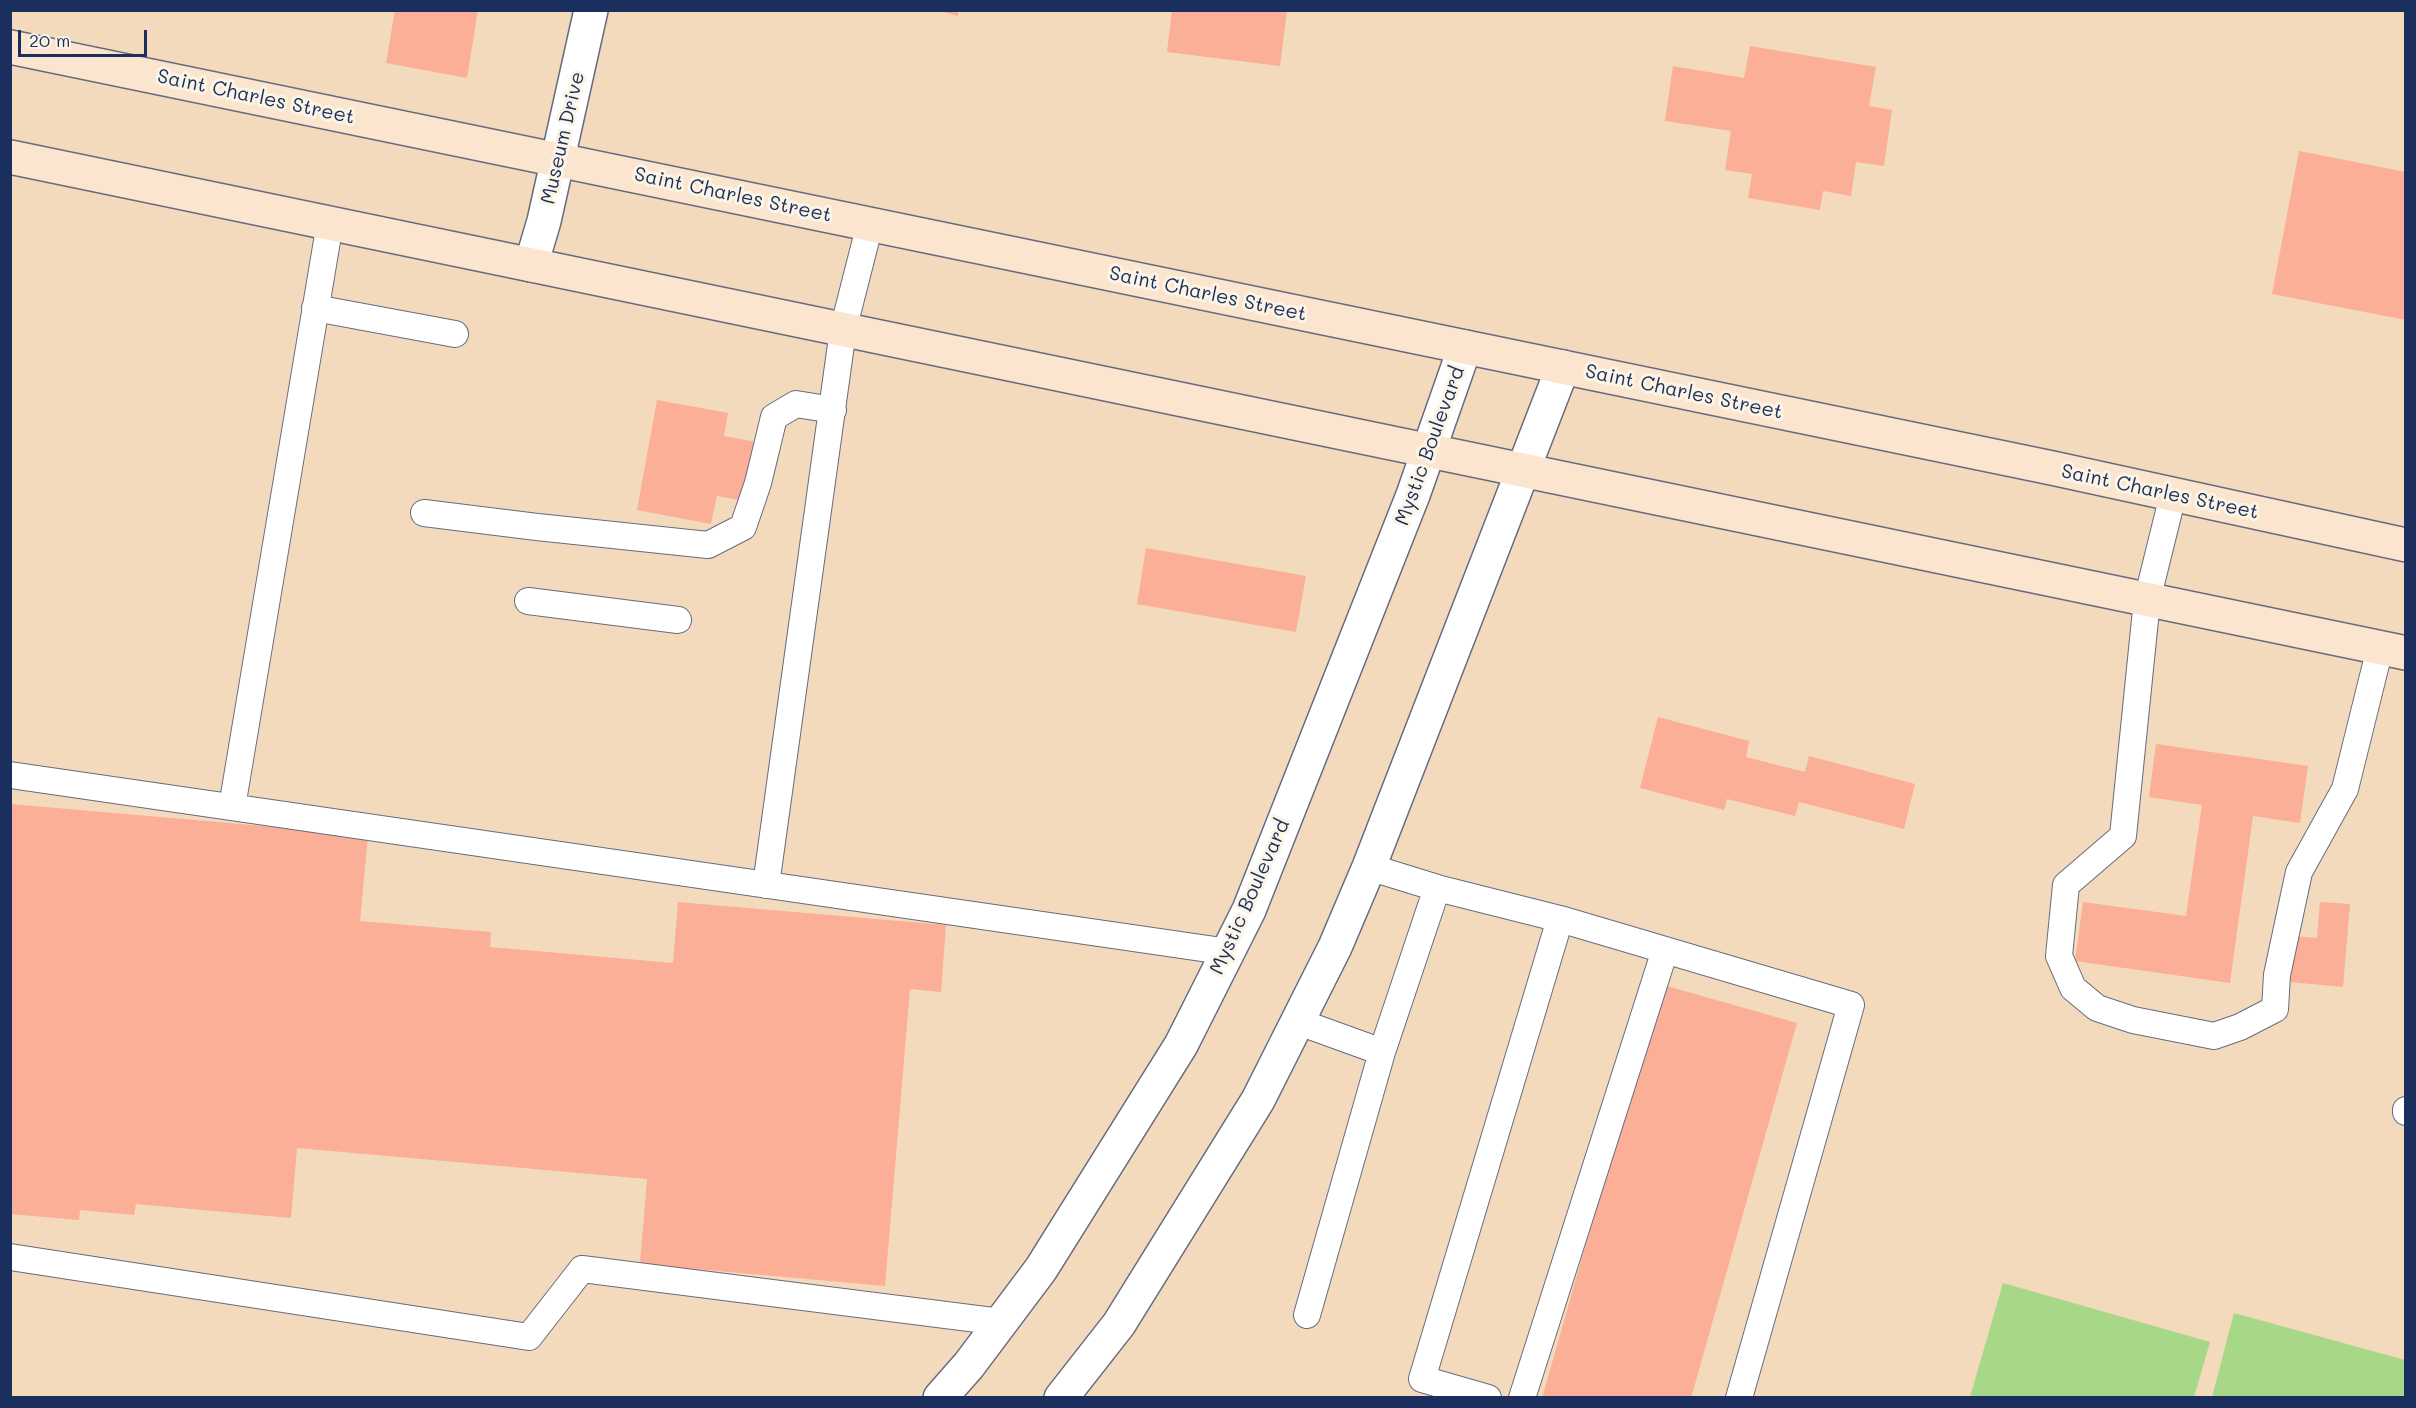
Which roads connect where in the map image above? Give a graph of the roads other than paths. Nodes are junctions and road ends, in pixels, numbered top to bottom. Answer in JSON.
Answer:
{"nodes":[{"id":1,"x":591,"y":10,"type":"edge"},
{"id":2,"x":10,"y":47,"type":"edge"},
{"id":3,"x":10,"y":157,"type":"edge"},
{"id":4,"x":558,"y":159,"type":"junction"},
{"id":5,"x":330,"y":223,"type":"junction"},
{"id":6,"x":870,"y":224,"type":"junction"},
{"id":7,"x":531,"y":265,"type":"junction"},
{"id":8,"x":315,"y":308,"type":"junction"},
{"id":9,"x":843,"y":330,"type":"junction"},
{"id":10,"x":455,"y":334,"type":"dead end"},
{"id":11,"x":1465,"y":347,"type":"junction"},
{"id":12,"x":1563,"y":367,"type":"junction"},
{"id":13,"x":833,"y":410,"type":"junction"},
{"id":14,"x":1430,"y":451,"type":"junction"},
{"id":15,"x":1523,"y":471,"type":"junction"},
{"id":16,"x":2173,"y":495,"type":"junction"},
{"id":17,"x":424,"y":513,"type":"dead end"},
{"id":18,"x":2406,"y":545,"type":"edge"},
{"id":19,"x":2147,"y":600,"type":"junction"},
{"id":20,"x":528,"y":601,"type":"dead end"},
{"id":21,"x":678,"y":620,"type":"dead end"},
{"id":22,"x":2393,"y":650,"type":"edge"},
{"id":23,"x":10,"y":775,"type":"edge"},
{"id":24,"x":232,"y":807,"type":"junction"},
{"id":25,"x":1369,"y":867,"type":"junction"},
{"id":26,"x":766,"y":885,"type":"junction"},
{"id":27,"x":1437,"y":888,"type":"junction"},
{"id":28,"x":1560,"y":919,"type":"junction"},
{"id":29,"x":1665,"y":950,"type":"junction"},
{"id":30,"x":1228,"y":952,"type":"junction"},
{"id":31,"x":1299,"y":1022,"type":"junction"},
{"id":32,"x":1382,"y":1052,"type":"junction"},
{"id":33,"x":10,"y":1257,"type":"edge"},
{"id":34,"x":1306,"y":1315,"type":"dead end"},
{"id":35,"x":1000,"y":1322,"type":"junction"},
{"id":36,"x":940,"y":1398,"type":"edge"},
{"id":37,"x":1061,"y":1398,"type":"edge"},
{"id":38,"x":1488,"y":1398,"type":"edge"},
{"id":39,"x":1522,"y":1398,"type":"edge"},
{"id":40,"x":1739,"y":1398,"type":"edge"}],
"edges":[{"from":1,"to":4,"type":"street","name":"Museum Drive"},
{"from":2,"to":4,"type":"street","name":"Saint Charles Street"},
{"from":3,"to":5,"type":"street"},
{"from":4,"to":6,"type":"street","name":"Saint Charles Street"},
{"from":4,"to":7,"type":"street","name":"Museum Drive"},
{"from":5,"to":7,"type":"street"},
{"from":5,"to":8,"type":"lane"},
{"from":6,"to":9,"type":"lane"},
{"from":6,"to":11,"type":"street","name":"Saint Charles Street"},
{"from":7,"to":9,"type":"street"},
{"from":8,"to":10,"type":"lane"},
{"from":8,"to":24,"type":"lane"},
{"from":9,"to":13,"type":"lane"},
{"from":9,"to":14,"type":"street"},
{"from":11,"to":12,"type":"street","name":"Saint Charles Street"},
{"from":11,"to":14,"type":"street","name":"Mystic Boulevard"},
{"from":12,"to":15,"type":"street"},
{"from":12,"to":16,"type":"street","name":"Saint Charles Street"},
{"from":13,"to":17,"type":"lane"},
{"from":13,"to":26,"type":"lane"},
{"from":14,"to":15,"type":"street"},
{"from":14,"to":30,"type":"street","name":"Mystic Boulevard"},
{"from":15,"to":19,"type":"street"},
{"from":15,"to":25,"type":"street"},
{"from":16,"to":18,"type":"street","name":"Saint Charles Street"},
{"from":16,"to":19,"type":"lane"},
{"from":19,"to":22,"type":"street"},
{"from":19,"to":22,"type":"lane"},
{"from":20,"to":21,"type":"lane"},
{"from":23,"to":24,"type":"lane"},
{"from":24,"to":26,"type":"lane"},
{"from":25,"to":27,"type":"lane"},
{"from":25,"to":31,"type":"street"},
{"from":26,"to":30,"type":"lane"},
{"from":27,"to":28,"type":"lane"},
{"from":27,"to":32,"type":"lane"},
{"from":28,"to":29,"type":"lane"},
{"from":28,"to":38,"type":"lane"},
{"from":29,"to":39,"type":"lane"},
{"from":29,"to":40,"type":"lane"},
{"from":30,"to":35,"type":"street","name":"Mystic Boulevard"},
{"from":31,"to":32,"type":"lane"},
{"from":31,"to":37,"type":"street"},
{"from":32,"to":34,"type":"lane"},
{"from":33,"to":35,"type":"lane"},
{"from":35,"to":36,"type":"street","name":"Mystic Boulevard"}]}
